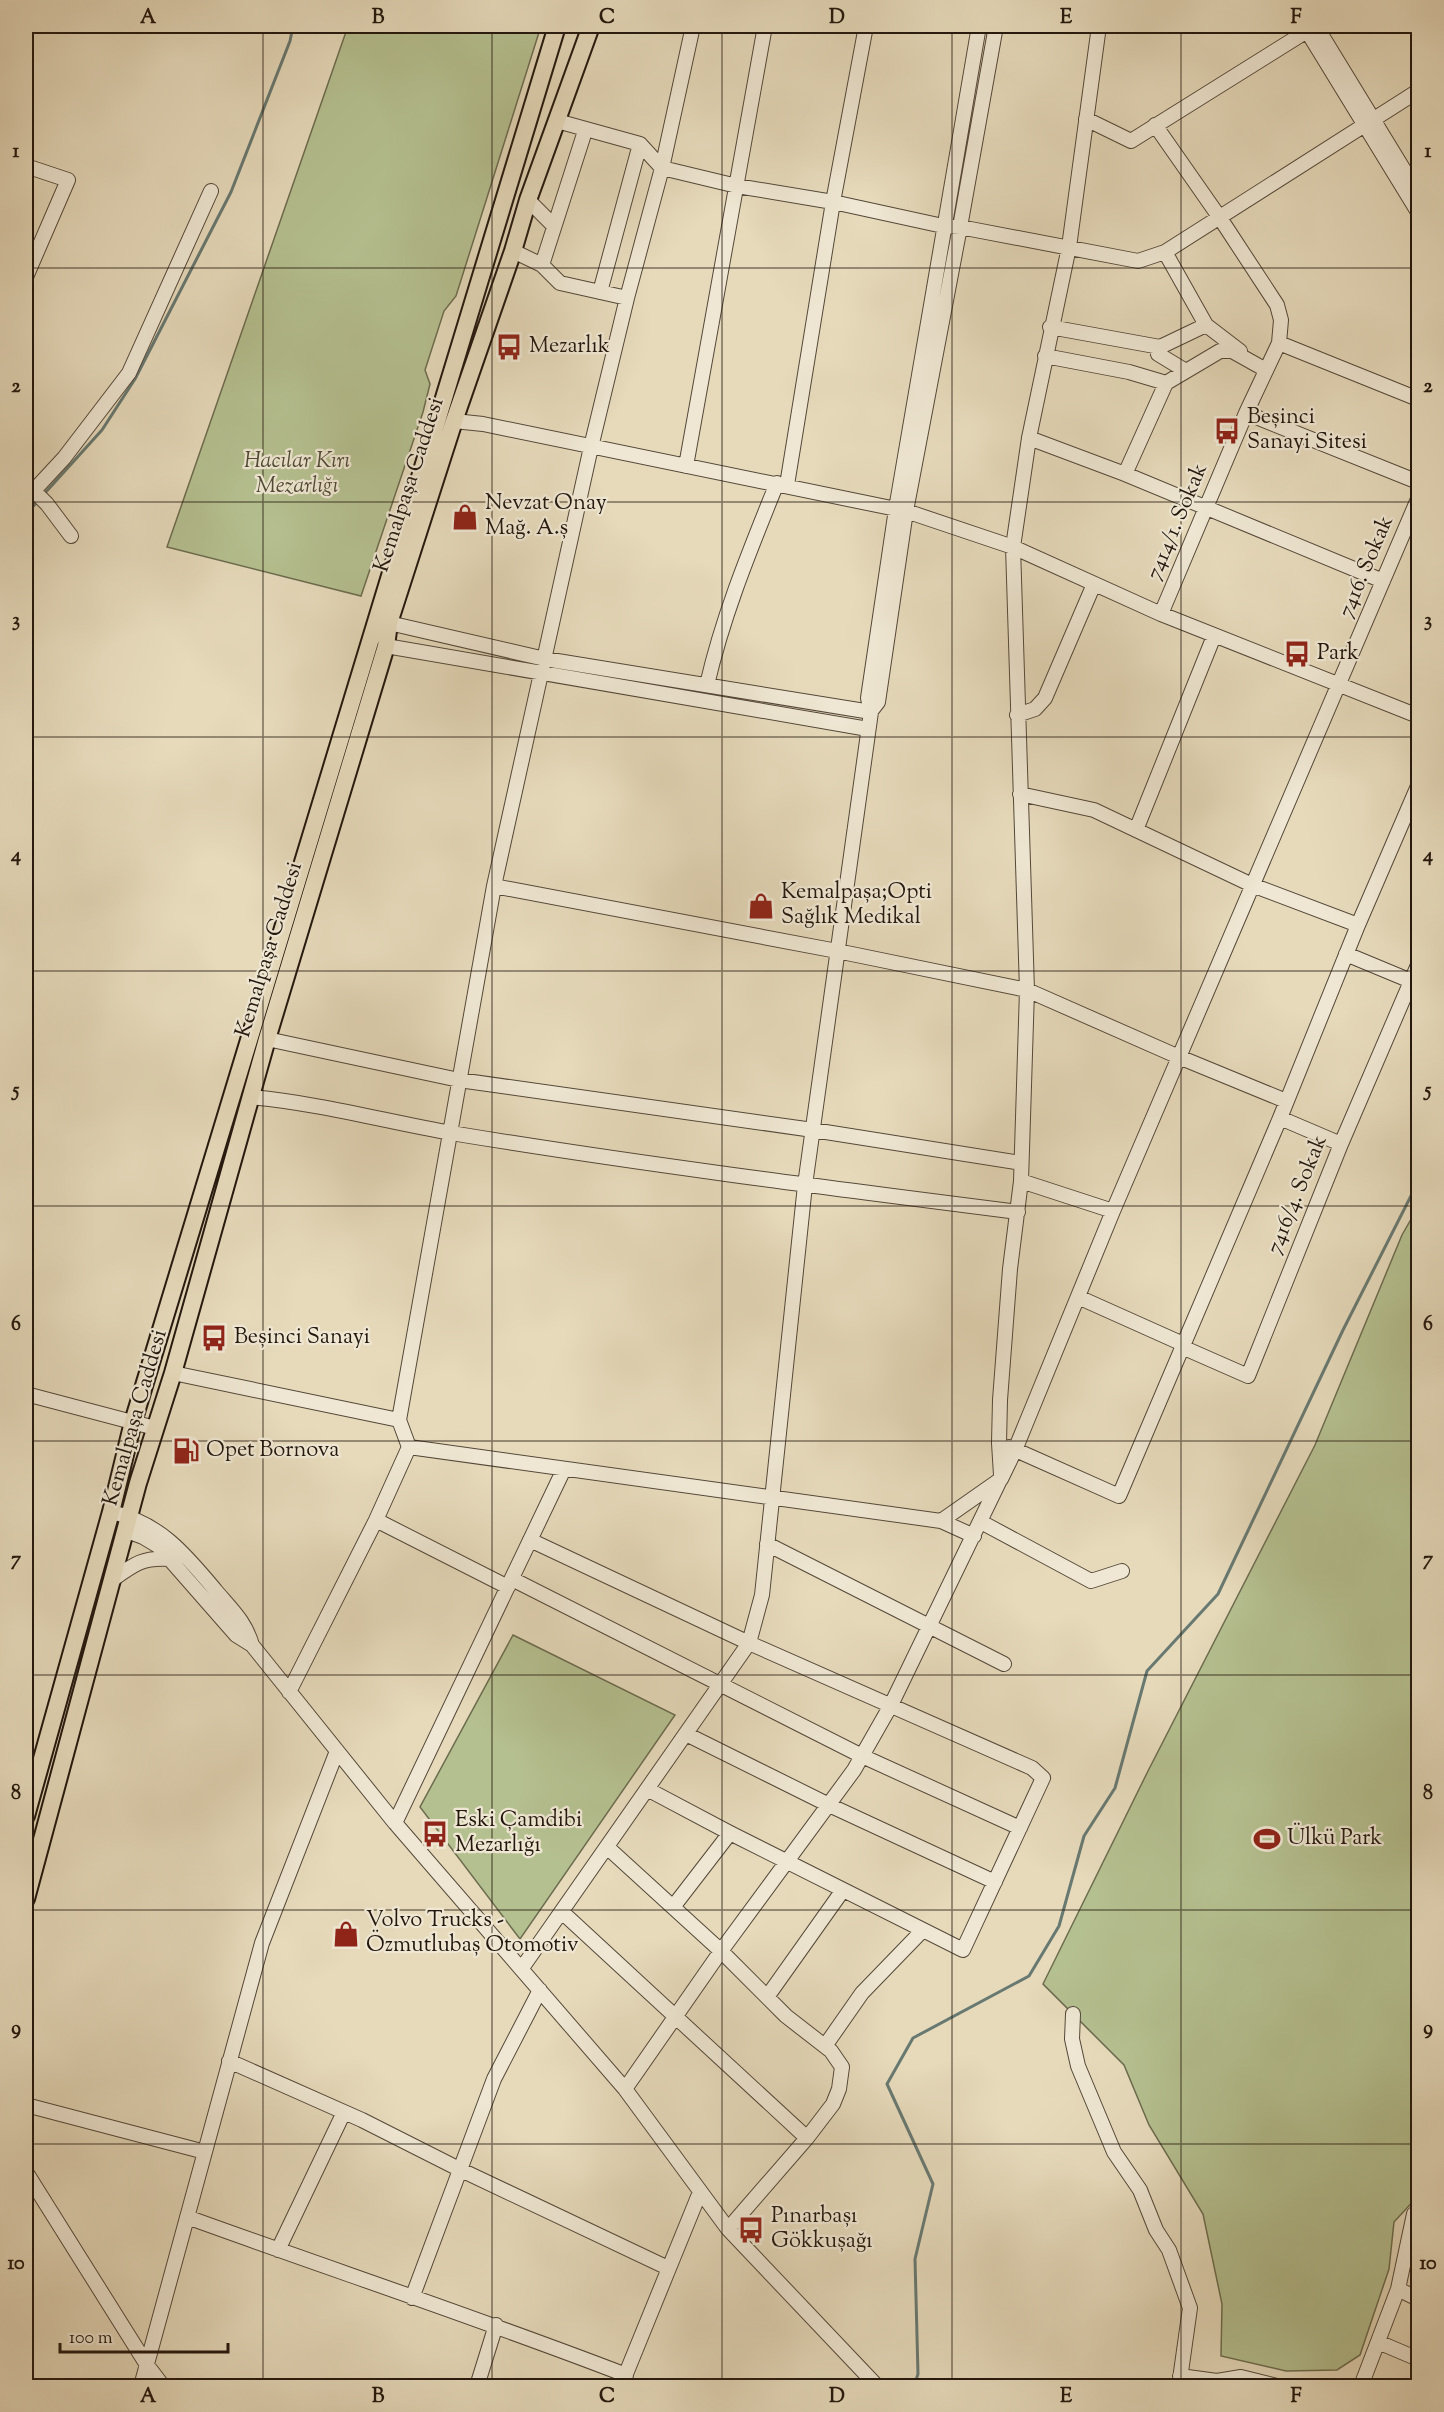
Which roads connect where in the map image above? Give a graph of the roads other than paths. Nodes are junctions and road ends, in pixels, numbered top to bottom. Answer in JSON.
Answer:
{"nodes":[{"id":1,"x":557,"y":26,"type":"edge"},
{"id":2,"x":591,"y":26,"type":"edge"},
{"id":3,"x":693,"y":26,"type":"edge"},
{"id":4,"x":765,"y":26,"type":"edge"},
{"id":5,"x":866,"y":26,"type":"edge"},
{"id":6,"x":979,"y":26,"type":"edge"},
{"id":7,"x":996,"y":26,"type":"edge"},
{"id":8,"x":1100,"y":26,"type":"edge"},
{"id":9,"x":1311,"y":27,"type":"edge"},
{"id":10,"x":1419,"y":91,"type":"edge"},
{"id":11,"x":1086,"y":119,"type":"junction"},
{"id":12,"x":556,"y":121,"type":"junction"},
{"id":13,"x":1369,"y":121,"type":"junction"},
{"id":14,"x":1155,"y":125,"type":"junction"},
{"id":15,"x":585,"y":131,"type":"junction"},
{"id":16,"x":640,"y":144,"type":"junction"},
{"id":17,"x":26,"y":166,"type":"edge"},
{"id":18,"x":662,"y":168,"type":"junction"},
{"id":19,"x":737,"y":186,"type":"junction"},
{"id":20,"x":211,"y":191,"type":"dead end"},
{"id":21,"x":1419,"y":193,"type":"edge"},
{"id":22,"x":528,"y":200,"type":"junction"},
{"id":23,"x":833,"y":202,"type":"junction"},
{"id":24,"x":1419,"y":212,"type":"edge"},
{"id":25,"x":1220,"y":218,"type":"junction"},
{"id":26,"x":553,"y":225,"type":"junction"},
{"id":27,"x":943,"y":226,"type":"junction"},
{"id":28,"x":960,"y":227,"type":"junction"},
{"id":29,"x":1069,"y":247,"type":"junction"},
{"id":30,"x":513,"y":251,"type":"junction"},
{"id":31,"x":1165,"y":252,"type":"junction"},
{"id":32,"x":29,"y":257,"type":"edge"},
{"id":33,"x":542,"y":266,"type":"junction"},
{"id":34,"x":26,"y":277,"type":"edge"},
{"id":35,"x":600,"y":292,"type":"junction"},
{"id":36,"x":627,"y":298,"type":"junction"},
{"id":37,"x":1206,"y":325,"type":"junction"},
{"id":38,"x":1050,"y":327,"type":"junction"},
{"id":39,"x":1279,"y":343,"type":"junction"},
{"id":40,"x":1159,"y":350,"type":"junction"},
{"id":41,"x":1045,"y":356,"type":"junction"},
{"id":42,"x":1186,"y":370,"type":"junction"},
{"id":43,"x":1266,"y":370,"type":"junction"},
{"id":44,"x":1149,"y":377,"type":"junction"},
{"id":45,"x":1166,"y":383,"type":"junction"},
{"id":46,"x":1419,"y":399,"type":"edge"},
{"id":47,"x":1246,"y":413,"type":"junction"},
{"id":48,"x":454,"y":421,"type":"junction"},
{"id":49,"x":1029,"y":438,"type":"junction"},
{"id":50,"x":591,"y":447,"type":"junction"},
{"id":51,"x":686,"y":466,"type":"junction"},
{"id":52,"x":1125,"y":474,"type":"junction"},
{"id":53,"x":1419,"y":482,"type":"edge"},
{"id":54,"x":782,"y":484,"type":"junction"},
{"id":55,"x":36,"y":497,"type":"edge"},
{"id":56,"x":1419,"y":499,"type":"edge"},
{"id":57,"x":1206,"y":509,"type":"junction"},
{"id":58,"x":901,"y":510,"type":"junction"},
{"id":59,"x":71,"y":536,"type":"dead end"},
{"id":60,"x":1012,"y":547,"type":"junction"},
{"id":61,"x":1383,"y":581,"type":"junction"},
{"id":62,"x":1094,"y":584,"type":"junction"},
{"id":63,"x":1161,"y":614,"type":"junction"},
{"id":64,"x":389,"y":622,"type":"junction"},
{"id":65,"x":1214,"y":636,"type":"junction"},
{"id":66,"x":386,"y":646,"type":"junction"},
{"id":67,"x":543,"y":666,"type":"junction"},
{"id":68,"x":707,"y":685,"type":"junction"},
{"id":69,"x":1340,"y":685,"type":"junction"},
{"id":70,"x":871,"y":711,"type":"junction"},
{"id":71,"x":1017,"y":715,"type":"junction"},
{"id":72,"x":1419,"y":716,"type":"edge"},
{"id":73,"x":868,"y":729,"type":"junction"},
{"id":74,"x":1419,"y":786,"type":"edge"},
{"id":75,"x":1020,"y":794,"type":"junction"},
{"id":76,"x":1136,"y":830,"type":"junction"},
{"id":77,"x":1252,"y":885,"type":"junction"},
{"id":78,"x":494,"y":886,"type":"junction"},
{"id":79,"x":1358,"y":925,"type":"junction"},
{"id":80,"x":837,"y":951,"type":"junction"},
{"id":81,"x":1346,"y":954,"type":"junction"},
{"id":82,"x":1419,"y":964,"type":"edge"},
{"id":83,"x":1411,"y":981,"type":"junction"},
{"id":84,"x":1027,"y":990,"type":"junction"},
{"id":85,"x":267,"y":1038,"type":"junction"},
{"id":86,"x":1179,"y":1057,"type":"junction"},
{"id":87,"x":459,"y":1080,"type":"junction"},
{"id":88,"x":250,"y":1097,"type":"junction"},
{"id":89,"x":1286,"y":1101,"type":"junction"},
{"id":90,"x":1280,"y":1118,"type":"junction"},
{"id":91,"x":813,"y":1130,"type":"junction"},
{"id":92,"x":449,"y":1132,"type":"junction"},
{"id":93,"x":1341,"y":1144,"type":"junction"},
{"id":94,"x":1021,"y":1163,"type":"junction"},
{"id":95,"x":1021,"y":1181,"type":"junction"},
{"id":96,"x":805,"y":1185,"type":"junction"},
{"id":97,"x":1113,"y":1211,"type":"junction"},
{"id":98,"x":1018,"y":1212,"type":"junction"},
{"id":99,"x":1078,"y":1297,"type":"junction"},
{"id":100,"x":1182,"y":1346,"type":"junction"},
{"id":101,"x":173,"y":1373,"type":"junction"},
{"id":102,"x":26,"y":1394,"type":"edge"},
{"id":103,"x":399,"y":1420,"type":"junction"},
{"id":104,"x":133,"y":1422,"type":"junction"},
{"id":105,"x":155,"y":1428,"type":"junction"},
{"id":106,"x":999,"y":1443,"type":"junction"},
{"id":107,"x":409,"y":1447,"type":"junction"},
{"id":108,"x":1016,"y":1450,"type":"junction"},
{"id":109,"x":564,"y":1469,"type":"junction"},
{"id":110,"x":1001,"y":1478,"type":"junction"},
{"id":111,"x":772,"y":1498,"type":"junction"},
{"id":112,"x":109,"y":1518,"type":"junction"},
{"id":113,"x":376,"y":1520,"type":"junction"},
{"id":114,"x":941,"y":1521,"type":"junction"},
{"id":115,"x":981,"y":1522,"type":"junction"},
{"id":116,"x":129,"y":1524,"type":"junction"},
{"id":117,"x":974,"y":1536,"type":"junction"},
{"id":118,"x":530,"y":1540,"type":"junction"},
{"id":119,"x":768,"y":1544,"type":"junction"},
{"id":120,"x":170,"y":1559,"type":"junction"},
{"id":121,"x":1122,"y":1571,"type":"dead end"},
{"id":122,"x":112,"y":1580,"type":"junction"},
{"id":123,"x":510,"y":1583,"type":"junction"},
{"id":124,"x":929,"y":1628,"type":"junction"},
{"id":125,"x":749,"y":1643,"type":"junction"},
{"id":126,"x":252,"y":1645,"type":"junction"},
{"id":127,"x":1004,"y":1664,"type":"dead end"},
{"id":128,"x":720,"y":1685,"type":"junction"},
{"id":129,"x":289,"y":1692,"type":"junction"},
{"id":130,"x":891,"y":1705,"type":"junction"},
{"id":131,"x":686,"y":1734,"type":"junction"},
{"id":132,"x":337,"y":1751,"type":"junction"},
{"id":133,"x":862,"y":1756,"type":"junction"},
{"id":134,"x":647,"y":1789,"type":"junction"},
{"id":135,"x":829,"y":1805,"type":"junction"},
{"id":136,"x":26,"y":1816,"type":"edge"},
{"id":137,"x":396,"y":1823,"type":"junction"},
{"id":138,"x":1020,"y":1828,"type":"junction"},
{"id":139,"x":730,"y":1833,"type":"junction"},
{"id":140,"x":607,"y":1847,"type":"junction"},
{"id":141,"x":788,"y":1862,"type":"junction"},
{"id":142,"x":994,"y":1882,"type":"junction"},
{"id":143,"x":843,"y":1890,"type":"junction"},
{"id":144,"x":26,"y":1899,"type":"edge"},
{"id":145,"x":673,"y":1907,"type":"junction"},
{"id":146,"x":562,"y":1912,"type":"junction"},
{"id":147,"x":923,"y":1930,"type":"junction"},
{"id":148,"x":721,"y":1951,"type":"junction"},
{"id":149,"x":522,"y":1968,"type":"junction"},
{"id":150,"x":540,"y":1990,"type":"junction"},
{"id":151,"x":767,"y":1997,"type":"junction"},
{"id":152,"x":1073,"y":2014,"type":"dead end"},
{"id":153,"x":675,"y":2017,"type":"junction"},
{"id":154,"x":825,"y":2046,"type":"junction"},
{"id":155,"x":229,"y":2061,"type":"junction"},
{"id":156,"x":626,"y":2089,"type":"junction"},
{"id":157,"x":26,"y":2105,"type":"edge"},
{"id":158,"x":344,"y":2112,"type":"junction"},
{"id":159,"x":807,"y":2138,"type":"junction"},
{"id":160,"x":204,"y":2152,"type":"junction"},
{"id":161,"x":459,"y":2169,"type":"junction"},
{"id":162,"x":26,"y":2172,"type":"edge"},
{"id":163,"x":700,"y":2192,"type":"junction"},
{"id":164,"x":1419,"y":2214,"type":"edge"},
{"id":165,"x":187,"y":2217,"type":"junction"},
{"id":166,"x":728,"y":2229,"type":"junction"},
{"id":167,"x":278,"y":2250,"type":"junction"},
{"id":168,"x":668,"y":2268,"type":"junction"},
{"id":169,"x":1398,"y":2289,"type":"junction"},
{"id":170,"x":412,"y":2298,"type":"junction"},
{"id":171,"x":1419,"y":2299,"type":"edge"},
{"id":172,"x":496,"y":2325,"type":"junction"},
{"id":173,"x":1378,"y":2342,"type":"junction"},
{"id":174,"x":1419,"y":2359,"type":"edge"},
{"id":175,"x":147,"y":2365,"type":"junction"},
{"id":176,"x":624,"y":2381,"type":"edge"},
{"id":177,"x":1180,"y":2381,"type":"edge"},
{"id":178,"x":141,"y":2386,"type":"edge"},
{"id":179,"x":163,"y":2386,"type":"edge"},
{"id":180,"x":477,"y":2386,"type":"edge"},
{"id":181,"x":877,"y":2386,"type":"edge"},
{"id":182,"x":1277,"y":2386,"type":"edge"},
{"id":183,"x":1361,"y":2386,"type":"edge"}],
"edges":[{"from":1,"to":104,"type":"main road","name":"Kemalpaşa Caddesi"},
{"from":2,"to":12,"type":"main road","name":"Kemalpaşa Caddesi"},
{"from":3,"to":18,"type":"street"},
{"from":4,"to":19,"type":"street"},
{"from":5,"to":23,"type":"street"},
{"from":6,"to":27,"type":"street"},
{"from":7,"to":28,"type":"street"},
{"from":8,"to":11,"type":"street"},
{"from":9,"to":13,"type":"street"},
{"from":9,"to":14,"type":"street"},
{"from":10,"to":13,"type":"street"},
{"from":11,"to":14,"type":"street"},
{"from":11,"to":29,"type":"street"},
{"from":12,"to":15,"type":"street"},
{"from":12,"to":22,"type":"main road","name":"Kemalpaşa Caddesi"},
{"from":13,"to":21,"type":"street"},
{"from":13,"to":24,"type":"street"},
{"from":13,"to":25,"type":"street"},
{"from":14,"to":25,"type":"street"},
{"from":15,"to":16,"type":"street"},
{"from":15,"to":26,"type":"street"},
{"from":16,"to":18,"type":"street"},
{"from":16,"to":35,"type":"street"},
{"from":17,"to":32,"type":"street"},
{"from":18,"to":19,"type":"street"},
{"from":18,"to":36,"type":"street"},
{"from":19,"to":23,"type":"street"},
{"from":19,"to":51,"type":"street"},
{"from":20,"to":55,"type":"street"},
{"from":22,"to":26,"type":"street"},
{"from":22,"to":30,"type":"main road","name":"Kemalpaşa Caddesi"},
{"from":23,"to":27,"type":"street"},
{"from":23,"to":54,"type":"street"},
{"from":25,"to":31,"type":"street"},
{"from":25,"to":39,"type":"street"},
{"from":26,"to":33,"type":"street"},
{"from":27,"to":28,"type":"street"},
{"from":27,"to":58,"type":"street"},
{"from":28,"to":29,"type":"street"},
{"from":28,"to":58,"type":"street"},
{"from":29,"to":31,"type":"street"},
{"from":29,"to":38,"type":"street"},
{"from":30,"to":33,"type":"street"},
{"from":30,"to":48,"type":"main road","name":"Kemalpaşa Caddesi"},
{"from":31,"to":37,"type":"street"},
{"from":32,"to":34,"type":"street"},
{"from":33,"to":35,"type":"street"},
{"from":35,"to":36,"type":"street"},
{"from":36,"to":50,"type":"street"},
{"from":37,"to":40,"type":"street"},
{"from":37,"to":43,"type":"street"},
{"from":38,"to":40,"type":"street"},
{"from":38,"to":41,"type":"street"},
{"from":39,"to":43,"type":"street","name":"7414/1. Sokak"},
{"from":39,"to":46,"type":"street"},
{"from":40,"to":42,"type":"street"},
{"from":40,"to":44,"type":"street"},
{"from":41,"to":44,"type":"street"},
{"from":41,"to":49,"type":"street"},
{"from":42,"to":43,"type":"street"},
{"from":42,"to":45,"type":"street"},
{"from":43,"to":47,"type":"street","name":"7414/1. Sokak"},
{"from":44,"to":45,"type":"street"},
{"from":45,"to":52,"type":"street"},
{"from":47,"to":53,"type":"street"},
{"from":47,"to":57,"type":"street","name":"7414/1. Sokak"},
{"from":48,"to":50,"type":"street"},
{"from":48,"to":64,"type":"main road","name":"Kemalpaşa Caddesi"},
{"from":49,"to":52,"type":"street"},
{"from":49,"to":60,"type":"street"},
{"from":50,"to":51,"type":"street"},
{"from":50,"to":67,"type":"street"},
{"from":51,"to":54,"type":"street"},
{"from":52,"to":57,"type":"street"},
{"from":54,"to":58,"type":"street"},
{"from":54,"to":68,"type":"street"},
{"from":55,"to":59,"type":"street"},
{"from":56,"to":61,"type":"street","name":"7416. Sokak"},
{"from":57,"to":61,"type":"street"},
{"from":57,"to":63,"type":"street","name":"7414/1. Sokak"},
{"from":58,"to":60,"type":"street"},
{"from":58,"to":70,"type":"street"},
{"from":60,"to":62,"type":"street"},
{"from":60,"to":71,"type":"street"},
{"from":61,"to":69,"type":"street","name":"7416. Sokak"},
{"from":62,"to":63,"type":"street"},
{"from":62,"to":71,"type":"street"},
{"from":63,"to":65,"type":"street"},
{"from":64,"to":66,"type":"main road","name":"Kemalpaşa Caddesi"},
{"from":64,"to":67,"type":"street"},
{"from":65,"to":69,"type":"street"},
{"from":65,"to":76,"type":"street"},
{"from":66,"to":67,"type":"street"},
{"from":66,"to":85,"type":"main road","name":"Kemalpaşa Caddesi"},
{"from":67,"to":68,"type":"street"},
{"from":67,"to":73,"type":"street"},
{"from":67,"to":78,"type":"street"},
{"from":68,"to":70,"type":"street"},
{"from":69,"to":72,"type":"street"},
{"from":69,"to":77,"type":"street","name":"7416. Sokak"},
{"from":70,"to":73,"type":"street"},
{"from":71,"to":75,"type":"street"},
{"from":73,"to":80,"type":"street"},
{"from":74,"to":79,"type":"street"},
{"from":75,"to":76,"type":"street"},
{"from":75,"to":84,"type":"street"},
{"from":76,"to":77,"type":"street"},
{"from":77,"to":79,"type":"street"},
{"from":77,"to":86,"type":"street","name":"7416. Sokak"},
{"from":78,"to":80,"type":"street"},
{"from":78,"to":87,"type":"street"},
{"from":79,"to":81,"type":"street"},
{"from":80,"to":84,"type":"street"},
{"from":80,"to":91,"type":"street"},
{"from":81,"to":83,"type":"street"},
{"from":81,"to":89,"type":"street"},
{"from":82,"to":83,"type":"street","name":"7416/4. Sokak"},
{"from":83,"to":93,"type":"street","name":"7416/4. Sokak"},
{"from":84,"to":86,"type":"street"},
{"from":84,"to":94,"type":"street"},
{"from":85,"to":87,"type":"street"},
{"from":85,"to":88,"type":"main road","name":"Kemalpaşa Caddesi"},
{"from":86,"to":89,"type":"street"},
{"from":86,"to":97,"type":"street","name":"7416. Sokak"},
{"from":87,"to":91,"type":"street"},
{"from":87,"to":92,"type":"street"},
{"from":88,"to":92,"type":"street"},
{"from":88,"to":101,"type":"main road","name":"Kemalpaşa Caddesi"},
{"from":89,"to":90,"type":"street"},
{"from":90,"to":93,"type":"street"},
{"from":90,"to":100,"type":"street"},
{"from":91,"to":94,"type":"street"},
{"from":91,"to":96,"type":"street"},
{"from":92,"to":96,"type":"street"},
{"from":92,"to":103,"type":"street"},
{"from":93,"to":100,"type":"street","name":"7416/4. Sokak"},
{"from":94,"to":95,"type":"street"},
{"from":95,"to":97,"type":"street"},
{"from":95,"to":98,"type":"street"},
{"from":96,"to":98,"type":"street"},
{"from":96,"to":111,"type":"street"},
{"from":97,"to":99,"type":"street","name":"7416. Sokak"},
{"from":98,"to":106,"type":"street"},
{"from":99,"to":100,"type":"street"},
{"from":99,"to":108,"type":"street","name":"7416. Sokak"},
{"from":100,"to":108,"type":"street"},
{"from":101,"to":103,"type":"street"},
{"from":101,"to":105,"type":"main road","name":"Kemalpaşa Caddesi"},
{"from":102,"to":104,"type":"street"},
{"from":103,"to":107,"type":"street"},
{"from":104,"to":105,"type":"street"},
{"from":104,"to":112,"type":"main road","name":"Kemalpaşa Caddesi"},
{"from":105,"to":116,"type":"main road","name":"Kemalpaşa Caddesi"},
{"from":106,"to":108,"type":"street"},
{"from":106,"to":110,"type":"street"},
{"from":107,"to":109,"type":"street"},
{"from":107,"to":113,"type":"street"},
{"from":108,"to":110,"type":"street","name":"7416. Sokak"},
{"from":109,"to":111,"type":"street"},
{"from":109,"to":118,"type":"street"},
{"from":110,"to":114,"type":"street"},
{"from":110,"to":115,"type":"street","name":"7416. Sokak"},
{"from":111,"to":114,"type":"street"},
{"from":111,"to":119,"type":"street"},
{"from":112,"to":116,"type":"main road"},
{"from":112,"to":136,"type":"main road","name":"Kemalpaşa Caddesi"},
{"from":113,"to":123,"type":"street"},
{"from":113,"to":129,"type":"street"},
{"from":114,"to":117,"type":"street"},
{"from":115,"to":117,"type":"street","name":"7416. Sokak"},
{"from":115,"to":121,"type":"street"},
{"from":116,"to":120,"type":"street"},
{"from":116,"to":122,"type":"main road","name":"Kemalpaşa Caddesi"},
{"from":116,"to":126,"type":"street"},
{"from":117,"to":124,"type":"street","name":"7416. Sokak"},
{"from":118,"to":123,"type":"street"},
{"from":118,"to":125,"type":"street"},
{"from":119,"to":124,"type":"street"},
{"from":119,"to":125,"type":"street"},
{"from":120,"to":122,"type":"street"},
{"from":120,"to":126,"type":"street"},
{"from":122,"to":144,"type":"main road","name":"Kemalpaşa Caddesi"},
{"from":123,"to":128,"type":"street"},
{"from":123,"to":137,"type":"street"},
{"from":124,"to":127,"type":"street"},
{"from":124,"to":130,"type":"street","name":"7416. Sokak"},
{"from":125,"to":128,"type":"street"},
{"from":125,"to":130,"type":"street"},
{"from":126,"to":129,"type":"street"},
{"from":128,"to":131,"type":"street"},
{"from":128,"to":133,"type":"street"},
{"from":129,"to":132,"type":"street"},
{"from":130,"to":133,"type":"street","name":"7416. Sokak"},
{"from":130,"to":138,"type":"street"},
{"from":131,"to":134,"type":"street"},
{"from":131,"to":135,"type":"street"},
{"from":132,"to":137,"type":"street"},
{"from":132,"to":155,"type":"street"},
{"from":133,"to":135,"type":"street","name":"7416. Sokak"},
{"from":133,"to":138,"type":"street"},
{"from":134,"to":139,"type":"street"},
{"from":134,"to":140,"type":"street"},
{"from":135,"to":141,"type":"street","name":"7416. Sokak"},
{"from":135,"to":142,"type":"street"},
{"from":137,"to":149,"type":"street"},
{"from":138,"to":142,"type":"street"},
{"from":139,"to":141,"type":"street"},
{"from":139,"to":145,"type":"street"},
{"from":140,"to":145,"type":"street"},
{"from":140,"to":146,"type":"street"},
{"from":141,"to":143,"type":"street"},
{"from":141,"to":148,"type":"street","name":"7416. Sokak"},
{"from":142,"to":147,"type":"street"},
{"from":143,"to":147,"type":"street"},
{"from":143,"to":151,"type":"street"},
{"from":145,"to":148,"type":"street"},
{"from":146,"to":149,"type":"street"},
{"from":146,"to":153,"type":"street"},
{"from":147,"to":154,"type":"street"},
{"from":148,"to":151,"type":"street"},
{"from":148,"to":153,"type":"street","name":"7416. Sokak"},
{"from":149,"to":150,"type":"street"},
{"from":150,"to":156,"type":"street"},
{"from":150,"to":161,"type":"street"},
{"from":151,"to":154,"type":"street"},
{"from":152,"to":177,"type":"street"},
{"from":153,"to":156,"type":"street","name":"7416. Sokak"},
{"from":153,"to":159,"type":"street"},
{"from":154,"to":159,"type":"street"},
{"from":155,"to":158,"type":"street"},
{"from":155,"to":160,"type":"street"},
{"from":156,"to":163,"type":"street"},
{"from":157,"to":160,"type":"street"},
{"from":158,"to":161,"type":"street"},
{"from":158,"to":167,"type":"street"},
{"from":159,"to":166,"type":"street"},
{"from":160,"to":165,"type":"street"},
{"from":161,"to":168,"type":"street"},
{"from":161,"to":170,"type":"street"},
{"from":162,"to":175,"type":"street"},
{"from":163,"to":166,"type":"street"},
{"from":163,"to":168,"type":"street"},
{"from":164,"to":169,"type":"street"},
{"from":165,"to":167,"type":"street"},
{"from":165,"to":175,"type":"street"},
{"from":166,"to":181,"type":"street"},
{"from":167,"to":170,"type":"street"},
{"from":168,"to":176,"type":"street"},
{"from":169,"to":171,"type":"street"},
{"from":169,"to":173,"type":"street"},
{"from":170,"to":172,"type":"street"},
{"from":172,"to":176,"type":"street"},
{"from":172,"to":180,"type":"street"},
{"from":173,"to":174,"type":"street"},
{"from":173,"to":183,"type":"street"},
{"from":175,"to":178,"type":"street"},
{"from":175,"to":179,"type":"street"},
{"from":177,"to":182,"type":"street"}]}
